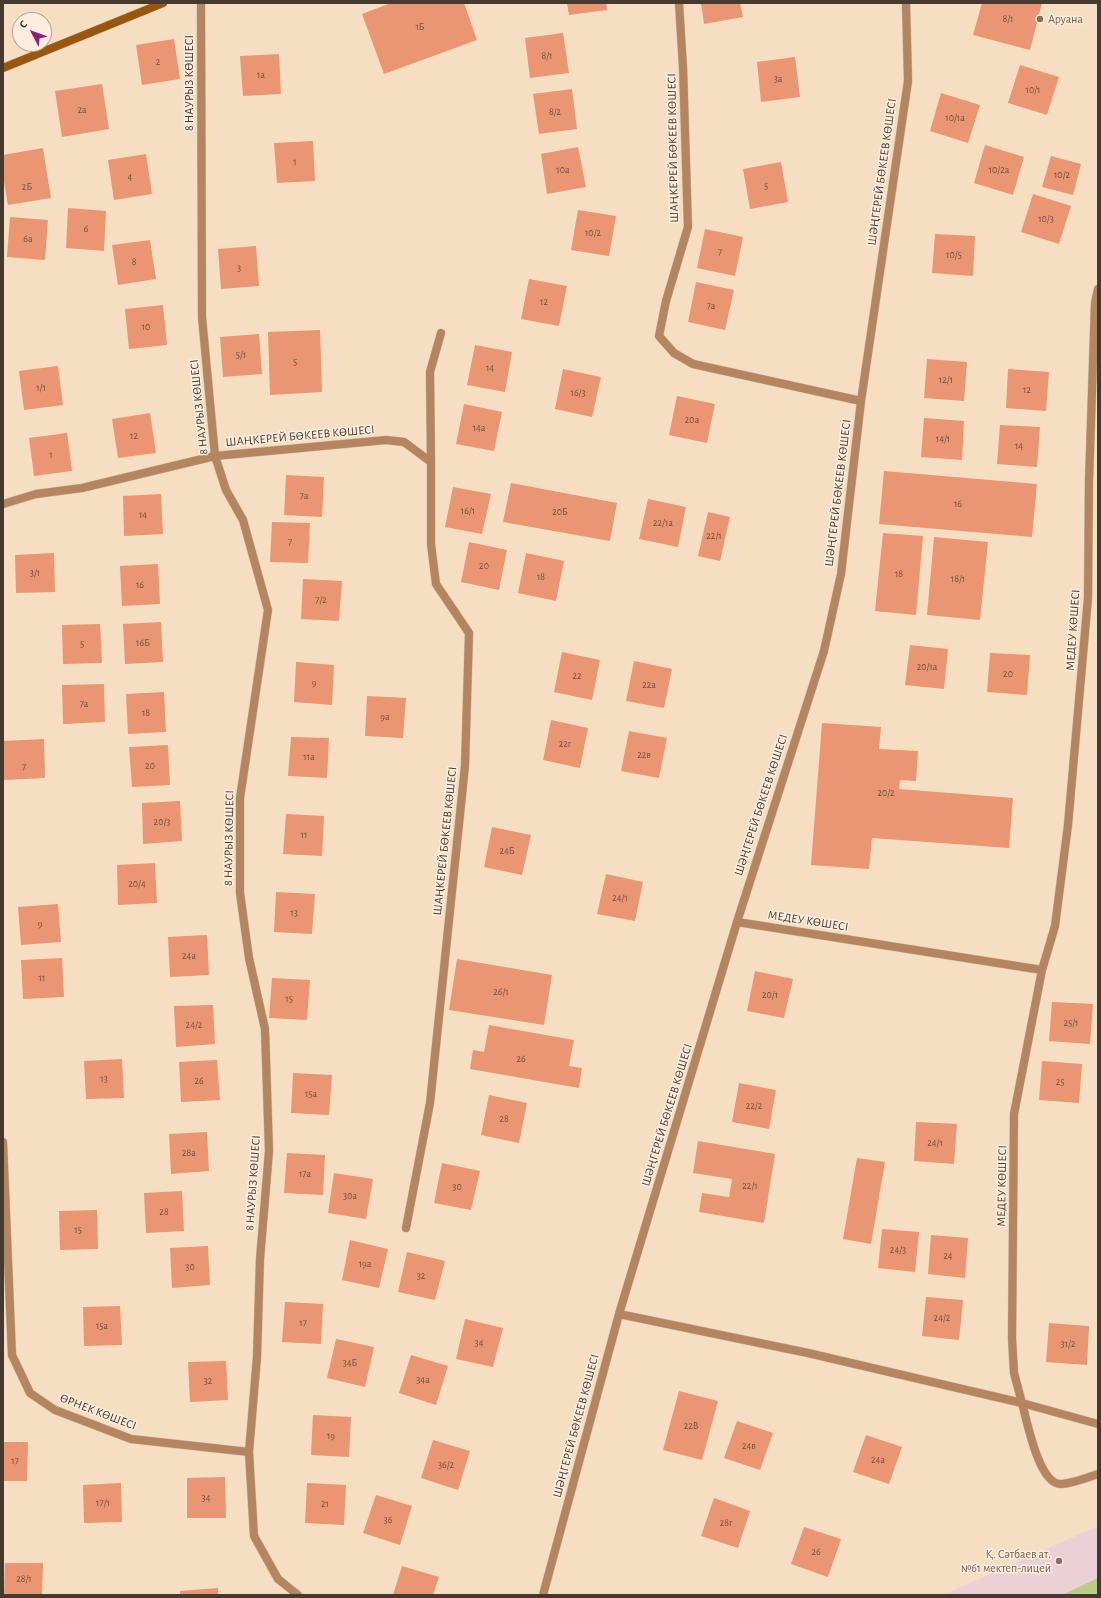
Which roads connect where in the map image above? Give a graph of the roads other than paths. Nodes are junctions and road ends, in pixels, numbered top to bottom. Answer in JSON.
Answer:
{"nodes":[{"id":1,"x":163,"y":3,"type":"edge"},
{"id":2,"x":201,"y":3,"type":"edge"},
{"id":3,"x":679,"y":3,"type":"edge"},
{"id":4,"x":906,"y":3,"type":"edge"},
{"id":5,"x":3,"y":68,"type":"edge"},
{"id":6,"x":1098,"y":289,"type":"edge"},
{"id":7,"x":441,"y":333,"type":"dead end"},
{"id":8,"x":861,"y":401,"type":"junction"},
{"id":9,"x":215,"y":456,"type":"junction"},
{"id":10,"x":431,"y":462,"type":"junction"},
{"id":11,"x":1098,"y":480,"type":"edge"},
{"id":12,"x":1089,"y":481,"type":"junction"},
{"id":13,"x":3,"y":504,"type":"edge"},
{"id":14,"x":737,"y":922,"type":"junction"},
{"id":15,"x":1042,"y":970,"type":"junction"},
{"id":16,"x":3,"y":1142,"type":"edge"},
{"id":17,"x":406,"y":1228,"type":"dead end"},
{"id":18,"x":619,"y":1314,"type":"junction"},
{"id":19,"x":1022,"y":1404,"type":"junction"},
{"id":20,"x":1098,"y":1424,"type":"edge"},
{"id":21,"x":249,"y":1452,"type":"junction"},
{"id":22,"x":1098,"y":1474,"type":"edge"},
{"id":23,"x":298,"y":1595,"type":"edge"},
{"id":24,"x":543,"y":1595,"type":"edge"}],
"edges":[{"from":1,"to":5,"type":"main road"},
{"from":2,"to":9,"type":"street","name":"8 НАУРЫЗ КӨШЕСІ"},
{"from":3,"to":8,"type":"street","name":"ШАҢКЕРЕЙ БӨКЕЕВ КӨШЕСІ"},
{"from":4,"to":8,"type":"street","name":"ШӘҢГЕРЕЙ БӨКЕЕВ КӨШЕСІ"},
{"from":6,"to":12,"type":"street","name":"МЕДЕУ КӨШЕСІ"},
{"from":7,"to":10,"type":"street","name":"ШАҢКЕРЕЙ БӨКЕЕВ КӨШЕСІ"},
{"from":8,"to":14,"type":"street","name":"ШӘҢГЕРЕЙ БӨКЕЕВ КӨШЕСІ"},
{"from":9,"to":10,"type":"street","name":"ШАҢКЕРЕЙ БӨКЕЕВ КӨШЕСІ"},
{"from":9,"to":13,"type":"street","name":"ШАҢКЕРЕЙ БӨКЕЕВ КӨШЕСІ"},
{"from":9,"to":21,"type":"street","name":"8 НАУРЫЗ КӨШЕСІ"},
{"from":10,"to":17,"type":"street","name":"ШАҢКЕРЕЙ БӨКЕЕВ КӨШЕСІ"},
{"from":11,"to":12,"type":"street"},
{"from":12,"to":15,"type":"street","name":"МЕДЕУ КӨШЕСІ"},
{"from":14,"to":15,"type":"street","name":"МЕДЕУ КӨШЕСІ"},
{"from":14,"to":18,"type":"street","name":"ШӘҢГЕРЕЙ БӨКЕЕВ КӨШЕСІ"},
{"from":15,"to":19,"type":"street","name":"МЕДЕУ КӨШЕСІ"},
{"from":16,"to":21,"type":"street","name":"ӨРНЕК КӨШЕСІ"},
{"from":18,"to":19,"type":"street"},
{"from":18,"to":24,"type":"street","name":"ШӘҢГЕРЕЙ БӨКЕЕВ КӨШЕСІ"},
{"from":19,"to":20,"type":"street"},
{"from":19,"to":22,"type":"street","name":"МЕДЕУ КӨШЕСІ"},
{"from":21,"to":23,"type":"street","name":"8 НАУРЫЗ КӨШЕСІ"}]}
